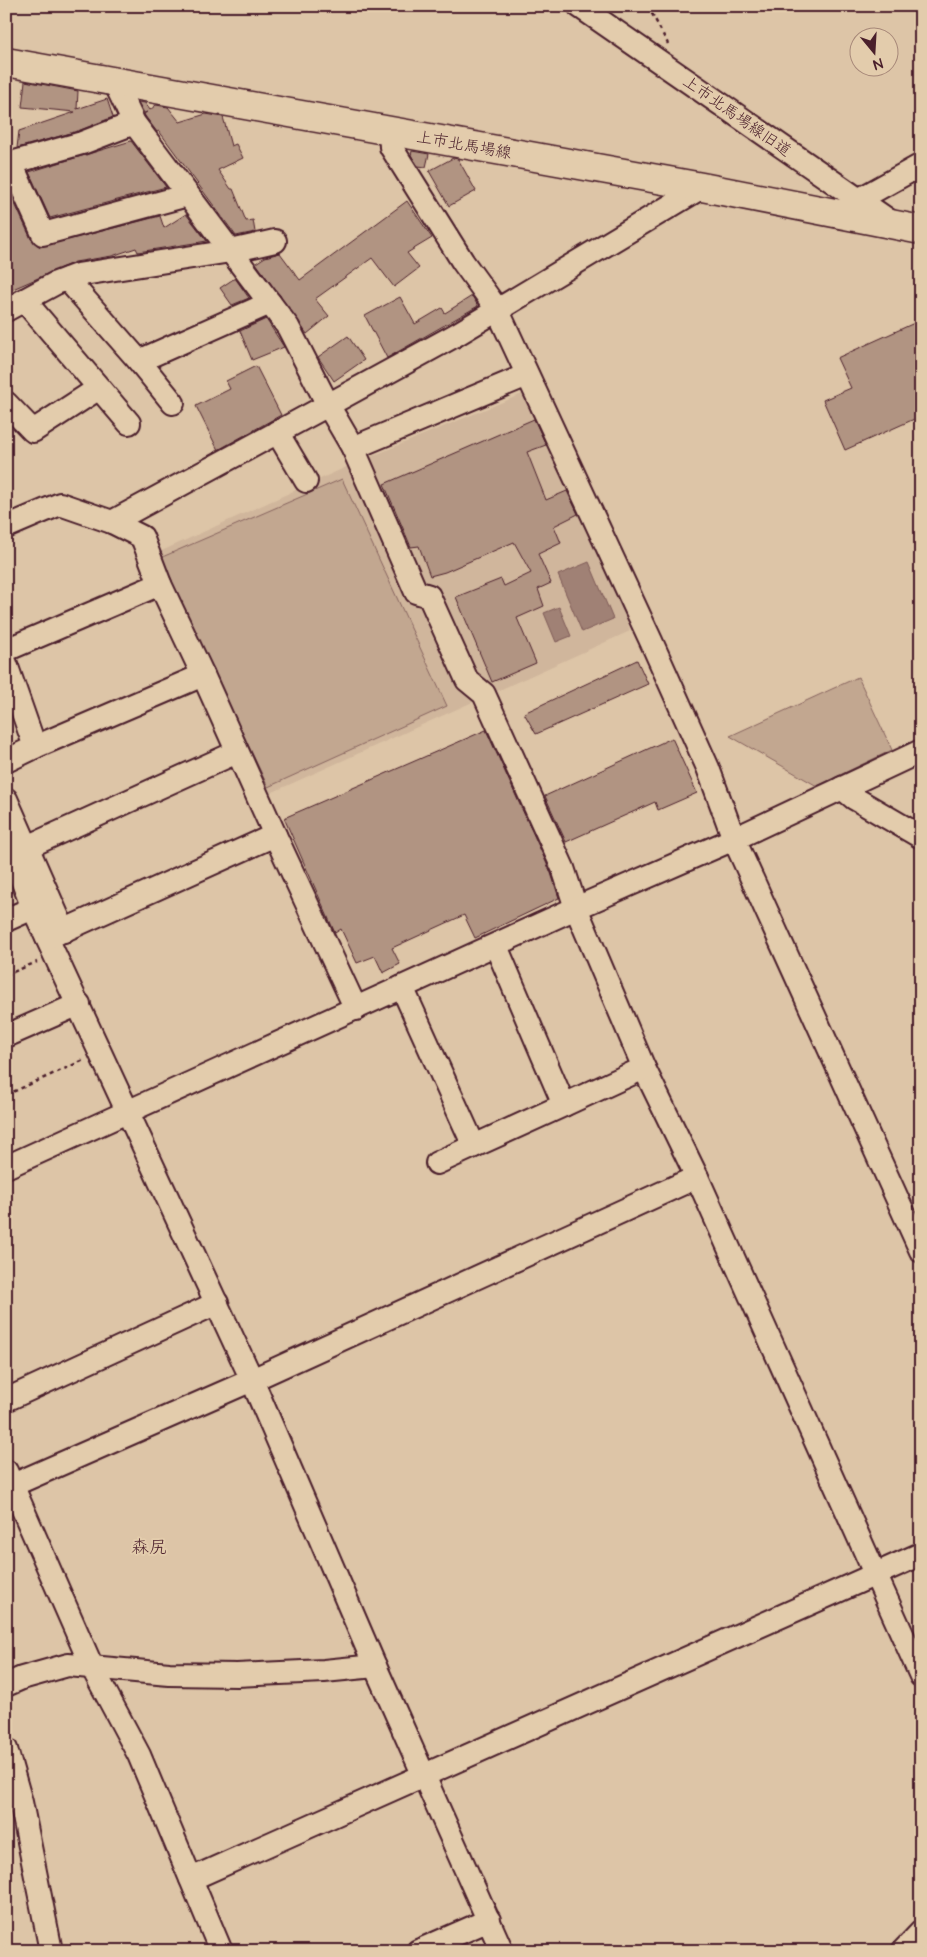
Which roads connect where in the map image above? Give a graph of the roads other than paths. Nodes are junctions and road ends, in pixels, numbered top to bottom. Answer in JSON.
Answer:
{"nodes":[{"id":1,"x":579,"y":6,"type":"edge"},
{"id":2,"x":6,"y":62,"type":"edge"},
{"id":3,"x":114,"y":81,"type":"junction"},
{"id":4,"x":134,"y":123,"type":"junction"},
{"id":5,"x":390,"y":131,"type":"junction"},
{"id":6,"x":921,"y":165,"type":"edge"},
{"id":7,"x":702,"y":187,"type":"junction"},
{"id":8,"x":188,"y":195,"type":"junction"},
{"id":9,"x":858,"y":200,"type":"junction"},
{"id":10,"x":908,"y":228,"type":"edge"},
{"id":11,"x":275,"y":241,"type":"dead end"},
{"id":12,"x":231,"y":252,"type":"junction"},
{"id":13,"x":67,"y":279,"type":"junction"},
{"id":14,"x":270,"y":304,"type":"junction"},
{"id":15,"x":15,"y":305,"type":"edge"},
{"id":16,"x":497,"y":309,"type":"junction"},
{"id":17,"x":139,"y":361,"type":"junction"},
{"id":18,"x":527,"y":375,"type":"junction"},
{"id":19,"x":99,"y":388,"type":"junction"},
{"id":20,"x":6,"y":403,"type":"edge"},
{"id":21,"x":173,"y":403,"type":"dead end"},
{"id":22,"x":328,"y":405,"type":"junction"},
{"id":23,"x":130,"y":423,"type":"dead end"},
{"id":24,"x":277,"y":432,"type":"junction"},
{"id":25,"x":353,"y":448,"type":"junction"},
{"id":26,"x":306,"y":481,"type":"dead end"},
{"id":27,"x":112,"y":522,"type":"junction"},
{"id":28,"x":6,"y":527,"type":"edge"},
{"id":29,"x":160,"y":584,"type":"junction"},
{"id":30,"x":6,"y":650,"type":"edge"},
{"id":31,"x":6,"y":664,"type":"edge"},
{"id":32,"x":203,"y":675,"type":"junction"},
{"id":33,"x":36,"y":747,"type":"junction"},
{"id":34,"x":236,"y":752,"type":"junction"},
{"id":35,"x":921,"y":752,"type":"edge"},
{"id":36,"x":6,"y":761,"type":"edge"},
{"id":37,"x":842,"y":788,"type":"junction"},
{"id":38,"x":6,"y":799,"type":"edge"},
{"id":39,"x":275,"y":835,"type":"junction"},
{"id":40,"x":921,"y":836,"type":"edge"},
{"id":41,"x":734,"y":839,"type":"junction"},
{"id":42,"x":16,"y":846,"type":"edge"},
{"id":43,"x":33,"y":908,"type":"junction"},
{"id":44,"x":576,"y":908,"type":"junction"},
{"id":45,"x":6,"y":920,"type":"edge"},
{"id":46,"x":55,"y":941,"type":"junction"},
{"id":47,"x":496,"y":946,"type":"junction"},
{"id":48,"x":402,"y":987,"type":"junction"},
{"id":49,"x":79,"y":1004,"type":"junction"},
{"id":50,"x":356,"y":1009,"type":"junction"},
{"id":51,"x":6,"y":1036,"type":"edge"},
{"id":52,"x":644,"y":1068,"type":"junction"},
{"id":53,"x":564,"y":1105,"type":"junction"},
{"id":54,"x":127,"y":1111,"type":"junction"},
{"id":55,"x":474,"y":1146,"type":"junction"},
{"id":56,"x":437,"y":1163,"type":"dead end"},
{"id":57,"x":6,"y":1167,"type":"edge"},
{"id":58,"x":697,"y":1176,"type":"junction"},
{"id":59,"x":921,"y":1251,"type":"edge"},
{"id":60,"x":217,"y":1303,"type":"junction"},
{"id":61,"x":252,"y":1380,"type":"junction"},
{"id":62,"x":6,"y":1400,"type":"edge"},
{"id":63,"x":8,"y":1481,"type":"edge"},
{"id":64,"x":921,"y":1554,"type":"edge"},
{"id":65,"x":875,"y":1575,"type":"junction"},
{"id":66,"x":375,"y":1666,"type":"junction"},
{"id":67,"x":92,"y":1667,"type":"junction"},
{"id":68,"x":921,"y":1676,"type":"edge"},
{"id":69,"x":6,"y":1685,"type":"edge"},
{"id":70,"x":6,"y":1749,"type":"edge"},
{"id":71,"x":424,"y":1774,"type":"junction"},
{"id":72,"x":192,"y":1878,"type":"junction"},
{"id":73,"x":489,"y":1920,"type":"junction"},
{"id":74,"x":921,"y":1932,"type":"edge"},
{"id":75,"x":51,"y":1951,"type":"edge"},
{"id":76,"x":221,"y":1951,"type":"edge"},
{"id":77,"x":418,"y":1951,"type":"edge"},
{"id":78,"x":502,"y":1951,"type":"edge"},
{"id":79,"x":903,"y":1951,"type":"edge"}],
"edges":[{"from":1,"to":9,"type":"street","name":"上市北馬場線旧道"},
{"from":2,"to":3,"type":"main road","name":"上市北馬場線"},
{"from":3,"to":4,"type":"street"},
{"from":3,"to":5,"type":"main road","name":"上市北馬場線"},
{"from":4,"to":8,"type":"street"},
{"from":4,"to":8,"type":"street"},
{"from":5,"to":7,"type":"main road","name":"上市北馬場線"},
{"from":5,"to":16,"type":"street"},
{"from":6,"to":9,"type":"street"},
{"from":7,"to":10,"type":"main road","name":"上市北馬場線"},
{"from":7,"to":16,"type":"street"},
{"from":8,"to":12,"type":"street"},
{"from":9,"to":10,"type":"street","name":"上市北馬場線旧道"},
{"from":11,"to":12,"type":"street"},
{"from":12,"to":13,"type":"street"},
{"from":12,"to":14,"type":"street"},
{"from":13,"to":15,"type":"street"},
{"from":13,"to":17,"type":"street"},
{"from":14,"to":17,"type":"street"},
{"from":14,"to":22,"type":"street"},
{"from":15,"to":19,"type":"street"},
{"from":16,"to":18,"type":"street"},
{"from":16,"to":22,"type":"street"},
{"from":17,"to":21,"type":"street"},
{"from":18,"to":25,"type":"street"},
{"from":18,"to":41,"type":"street"},
{"from":19,"to":20,"type":"street"},
{"from":19,"to":23,"type":"street"},
{"from":22,"to":24,"type":"street"},
{"from":22,"to":25,"type":"street"},
{"from":24,"to":26,"type":"street"},
{"from":24,"to":27,"type":"street"},
{"from":25,"to":44,"type":"street"},
{"from":27,"to":28,"type":"street"},
{"from":27,"to":29,"type":"street"},
{"from":29,"to":30,"type":"street"},
{"from":29,"to":32,"type":"street"},
{"from":31,"to":33,"type":"street"},
{"from":32,"to":33,"type":"street"},
{"from":32,"to":34,"type":"street"},
{"from":33,"to":36,"type":"street"},
{"from":34,"to":39,"type":"street"},
{"from":34,"to":42,"type":"street"},
{"from":35,"to":37,"type":"street"},
{"from":37,"to":40,"type":"street"},
{"from":37,"to":41,"type":"street"},
{"from":38,"to":42,"type":"street"},
{"from":39,"to":46,"type":"street"},
{"from":39,"to":50,"type":"street"},
{"from":41,"to":44,"type":"street"},
{"from":41,"to":59,"type":"street"},
{"from":42,"to":43,"type":"street"},
{"from":42,"to":46,"type":"street"},
{"from":43,"to":45,"type":"street"},
{"from":43,"to":46,"type":"street"},
{"from":44,"to":47,"type":"street"},
{"from":44,"to":52,"type":"street"},
{"from":46,"to":49,"type":"street"},
{"from":47,"to":48,"type":"street"},
{"from":47,"to":53,"type":"street"},
{"from":48,"to":50,"type":"street"},
{"from":48,"to":55,"type":"street"},
{"from":49,"to":51,"type":"street"},
{"from":49,"to":54,"type":"street"},
{"from":50,"to":54,"type":"street"},
{"from":52,"to":53,"type":"street"},
{"from":52,"to":58,"type":"street"},
{"from":53,"to":55,"type":"street"},
{"from":54,"to":57,"type":"street"},
{"from":54,"to":60,"type":"street"},
{"from":55,"to":56,"type":"street"},
{"from":58,"to":61,"type":"street"},
{"from":58,"to":65,"type":"street"},
{"from":60,"to":61,"type":"street"},
{"from":60,"to":62,"type":"street"},
{"from":61,"to":63,"type":"street"},
{"from":61,"to":66,"type":"street"},
{"from":63,"to":67,"type":"street"},
{"from":64,"to":65,"type":"street"},
{"from":65,"to":68,"type":"street"},
{"from":65,"to":71,"type":"street"},
{"from":66,"to":67,"type":"street"},
{"from":66,"to":71,"type":"street"},
{"from":67,"to":69,"type":"street"},
{"from":67,"to":72,"type":"street"},
{"from":70,"to":75,"type":"street"},
{"from":71,"to":72,"type":"street"},
{"from":71,"to":73,"type":"street"},
{"from":72,"to":76,"type":"street"},
{"from":73,"to":77,"type":"street"},
{"from":73,"to":78,"type":"street"},
{"from":74,"to":79,"type":"street"}]}
